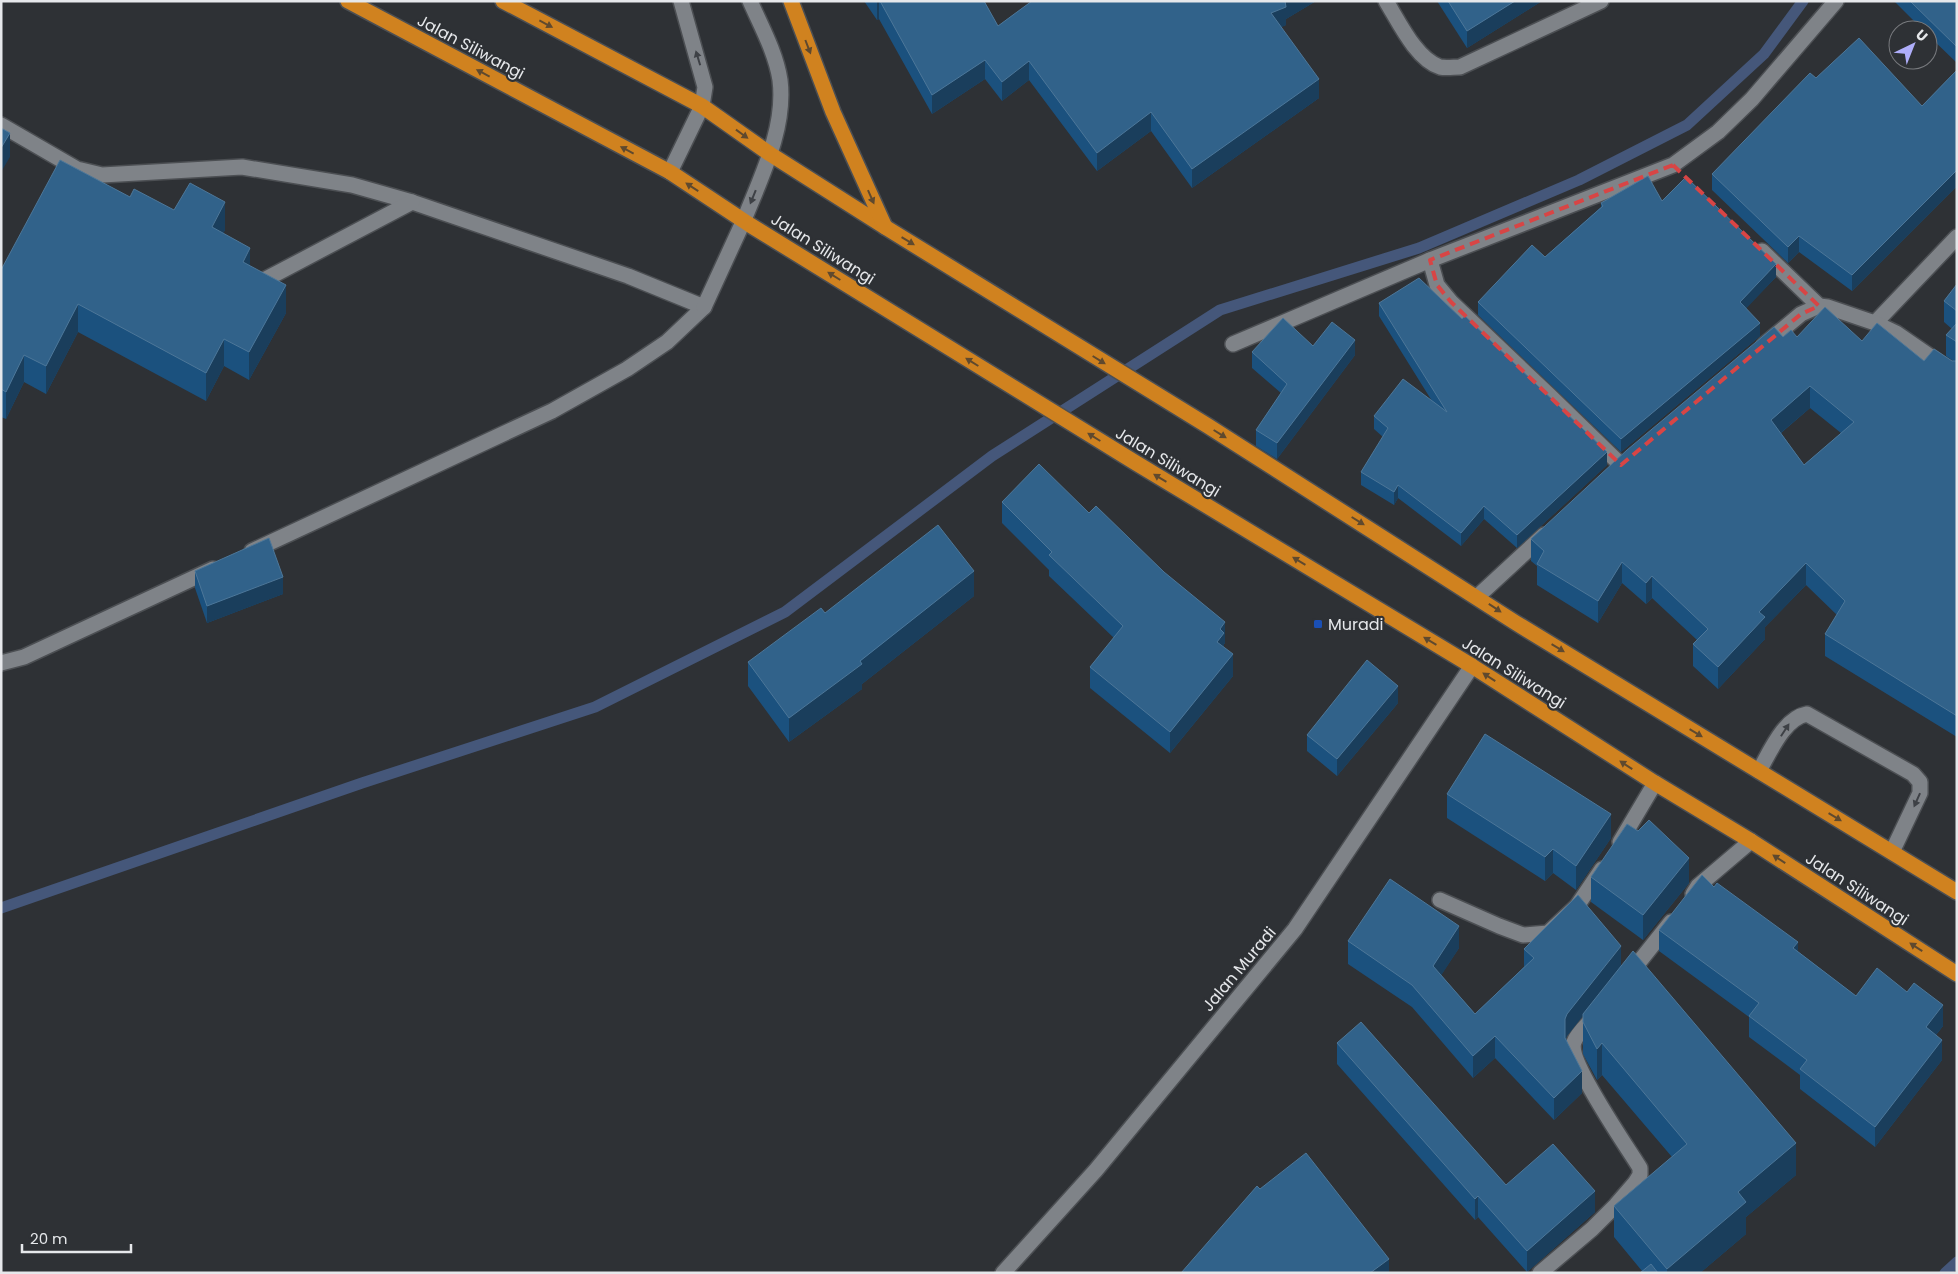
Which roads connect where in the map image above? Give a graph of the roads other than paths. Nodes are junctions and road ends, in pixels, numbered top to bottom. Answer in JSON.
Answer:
{"nodes":[{"id":1,"x":348,"y":1,"type":"edge"},
{"id":2,"x":503,"y":1,"type":"edge"},
{"id":3,"x":681,"y":1,"type":"edge"},
{"id":4,"x":750,"y":1,"type":"edge"},
{"id":5,"x":790,"y":1,"type":"edge"},
{"id":6,"x":1386,"y":1,"type":"edge"},
{"id":7,"x":1601,"y":1,"type":"edge"},
{"id":8,"x":1836,"y":1,"type":"edge"},
{"id":9,"x":702,"y":106,"type":"junction"},
{"id":10,"x":1,"y":125,"type":"edge"},
{"id":11,"x":770,"y":154,"type":"junction"},
{"id":12,"x":1673,"y":165,"type":"junction"},
{"id":13,"x":670,"y":172,"type":"junction"},
{"id":14,"x":1687,"y":179,"type":"edge"},
{"id":15,"x":412,"y":202,"type":"junction"},
{"id":16,"x":744,"y":220,"type":"junction"},
{"id":17,"x":884,"y":227,"type":"junction"},
{"id":18,"x":1957,"y":237,"type":"edge"},
{"id":19,"x":1749,"y":239,"type":"edge"},
{"id":20,"x":1430,"y":260,"type":"junction"},
{"id":21,"x":266,"y":279,"type":"edge"},
{"id":22,"x":1818,"y":306,"type":"junction"},
{"id":23,"x":704,"y":307,"type":"junction"},
{"id":24,"x":1875,"y":322,"type":"junction"},
{"id":25,"x":1233,"y":344,"type":"dead end"},
{"id":26,"x":1749,"y":357,"type":"edge"},
{"id":27,"x":1957,"y":374,"type":"edge"},
{"id":28,"x":1606,"y":478,"type":"edge"},
{"id":29,"x":1555,"y":525,"type":"edge"},
{"id":30,"x":240,"y":556,"type":"edge"},
{"id":31,"x":222,"y":565,"type":"edge"},
{"id":32,"x":1477,"y":597,"type":"junction"},
{"id":33,"x":1,"y":663,"type":"edge"},
{"id":34,"x":1472,"y":666,"type":"junction"},
{"id":35,"x":1759,"y":771,"type":"junction"},
{"id":36,"x":1655,"y":783,"type":"junction"},
{"id":37,"x":1751,"y":841,"type":"junction"},
{"id":38,"x":1892,"y":852,"type":"junction"},
{"id":39,"x":1957,"y":892,"type":"edge"},
{"id":40,"x":1440,"y":900,"type":"dead end"},
{"id":41,"x":1957,"y":974,"type":"edge"},
{"id":42,"x":1622,"y":984,"type":"edge"},
{"id":43,"x":1603,"y":1007,"type":"edge"},
{"id":44,"x":1003,"y":1273,"type":"edge"},
{"id":45,"x":1540,"y":1273,"type":"edge"}],
"edges":[{"from":13,"to":1,"type":"highway","name":"Jalan Siliwangi","one_way":true},
{"from":2,"to":9,"type":"highway","one_way":true},
{"from":9,"to":3,"type":"street","one_way":true},
{"from":4,"to":11,"type":"street"},
{"from":5,"to":17,"type":"highway","one_way":true},
{"from":6,"to":7,"type":"street"},
{"from":8,"to":12,"type":"street"},
{"from":9,"to":11,"type":"highway","one_way":true},
{"from":9,"to":13,"type":"street"},
{"from":10,"to":15,"type":"street"},
{"from":11,"to":16,"type":"street","one_way":true},
{"from":11,"to":17,"type":"highway"},
{"from":12,"to":14,"type":"street"},
{"from":12,"to":20,"type":"street"},
{"from":16,"to":13,"type":"highway","name":"Jalan Siliwangi","one_way":true},
{"from":15,"to":21,"type":"street"},
{"from":15,"to":23,"type":"street"},
{"from":16,"to":23,"type":"street"},
{"from":34,"to":16,"type":"highway","name":"Jalan Siliwangi","one_way":true},
{"from":17,"to":32,"type":"highway","one_way":true},
{"from":18,"to":24,"type":"street"},
{"from":19,"to":22,"type":"street"},
{"from":20,"to":25,"type":"street"},
{"from":20,"to":28,"type":"street"},
{"from":22,"to":24,"type":"street"},
{"from":22,"to":26,"type":"street"},
{"from":23,"to":30,"type":"street"},
{"from":24,"to":27,"type":"street"},
{"from":29,"to":32,"type":"street"},
{"from":31,"to":33,"type":"street"},
{"from":32,"to":35,"type":"highway","one_way":true},
{"from":36,"to":34,"type":"highway","name":"Jalan Siliwangi","one_way":true},
{"from":34,"to":44,"type":"street","name":"Jalan Muradi"},
{"from":35,"to":38,"type":"highway","one_way":true},
{"from":35,"to":38,"type":"street","one_way":true},
{"from":36,"to":37,"type":"highway","name":"Jalan Siliwangi"},
{"from":36,"to":40,"type":"street"},
{"from":41,"to":37,"type":"highway","name":"Jalan Siliwangi","one_way":true},
{"from":37,"to":42,"type":"street"},
{"from":38,"to":39,"type":"highway"},
{"from":43,"to":45,"type":"street"}]}
